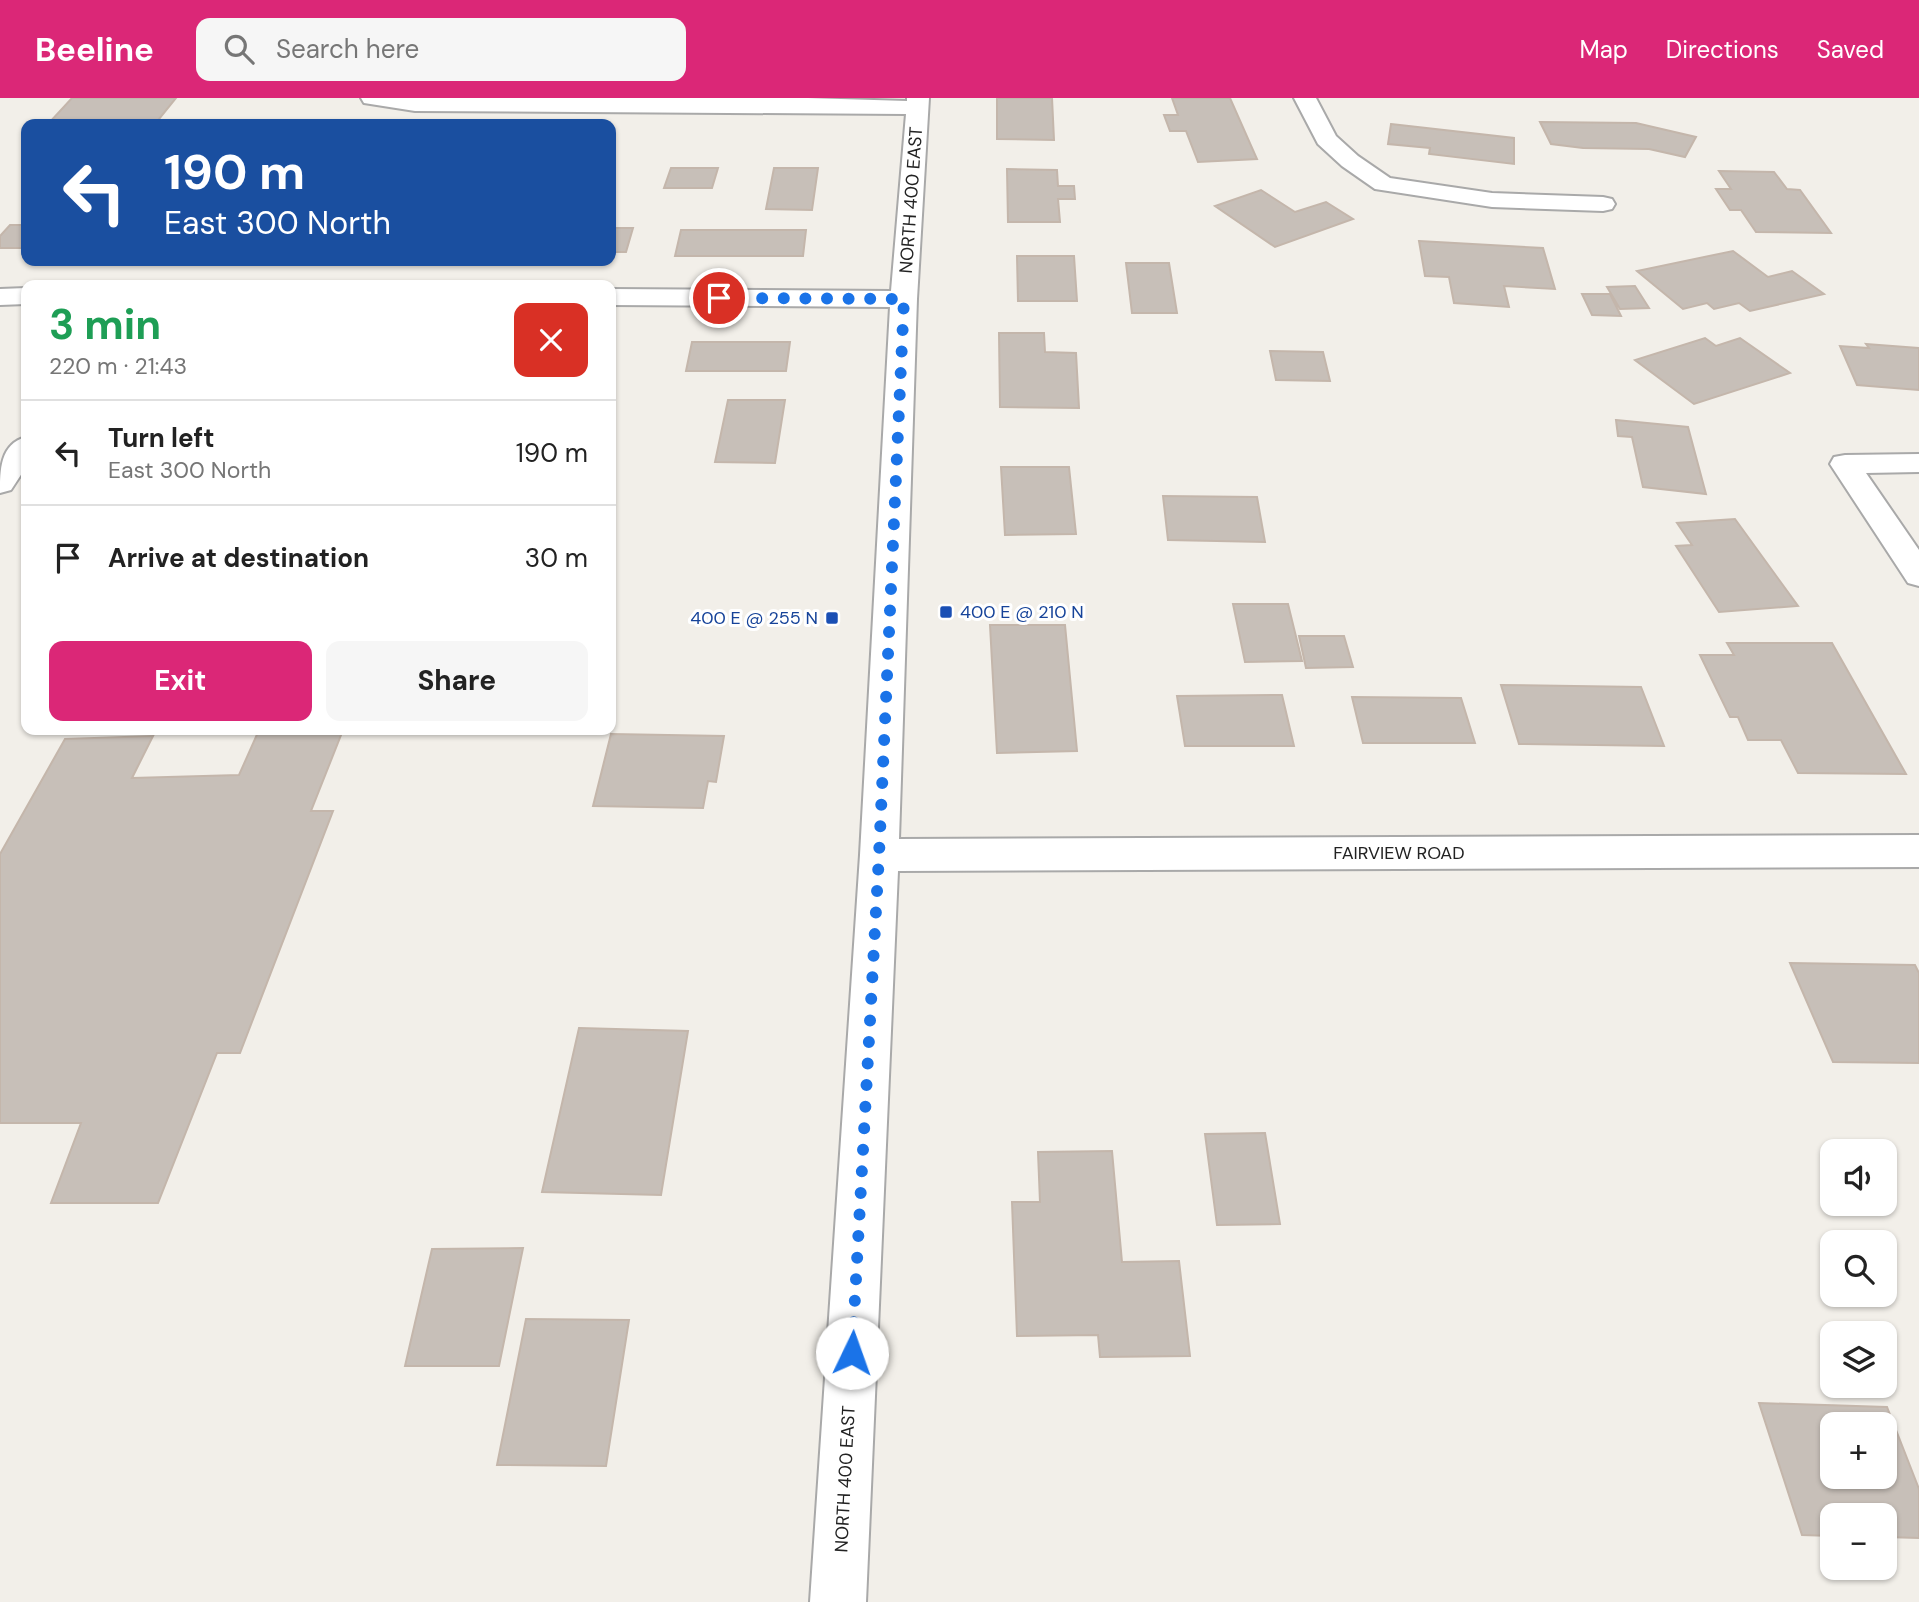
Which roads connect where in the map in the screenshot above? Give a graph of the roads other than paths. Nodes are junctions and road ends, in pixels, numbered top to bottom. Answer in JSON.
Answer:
{"nodes":[{"id":1,"x":372,"y":98,"type":"edge"},
{"id":2,"x":1305,"y":98,"type":"edge"},
{"id":3,"x":918,"y":103,"type":"edge"},
{"id":4,"x":1603,"y":204,"type":"dead end"},
{"id":5,"x":21,"y":296,"type":"edge"},
{"id":6,"x":0,"y":297,"type":"edge"},
{"id":7,"x":616,"y":298,"type":"edge"},
{"id":8,"x":904,"y":299,"type":"junction"},
{"id":9,"x":21,"y":453,"type":"edge"},
{"id":10,"x":1919,"y":463,"type":"edge"},
{"id":11,"x":0,"y":483,"type":"edge"},
{"id":12,"x":1919,"y":575,"type":"edge"},
{"id":13,"x":1919,"y":851,"type":"edge"},
{"id":14,"x":879,"y":855,"type":"junction"},
{"id":15,"x":838,"y":1602,"type":"edge"}],
"edges":[{"from":1,"to":3,"type":"street"},
{"from":2,"to":4,"type":"street"},
{"from":3,"to":8,"type":"street","name":"NORTH 400 EAST"},
{"from":5,"to":6,"type":"street"},
{"from":7,"to":8,"type":"street"},
{"from":8,"to":14,"type":"street","name":"NORTH 400 EAST"},
{"from":9,"to":11,"type":"street"},
{"from":10,"to":12,"type":"street"},
{"from":13,"to":14,"type":"street","name":"FAIRVIEW ROAD"},
{"from":14,"to":15,"type":"street","name":"NORTH 400 EAST"}]}
